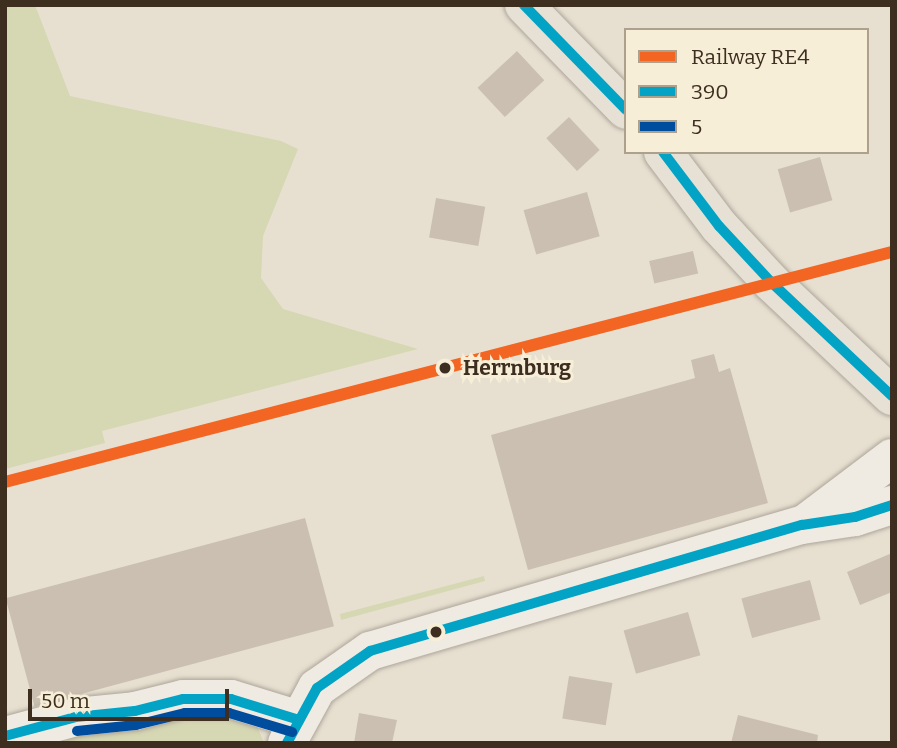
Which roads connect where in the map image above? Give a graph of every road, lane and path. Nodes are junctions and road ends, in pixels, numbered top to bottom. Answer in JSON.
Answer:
{"nodes":[{"id":1,"x":524,"y":5,"type":"edge"},
{"id":2,"x":624,"y":108,"type":"edge"},
{"id":3,"x":665,"y":154,"type":"edge"},
{"id":4,"x":892,"y":396,"type":"edge"},
{"id":5,"x":892,"y":457,"type":"edge"},
{"id":6,"x":892,"y":505,"type":"edge"},
{"id":7,"x":802,"y":526,"type":"junction"},
{"id":8,"x":291,"y":731,"type":"edge"},
{"id":9,"x":5,"y":736,"type":"edge"}],
"edges":[{"from":1,"to":2,"type":"main road"},
{"from":3,"to":4,"type":"main road"},
{"from":5,"to":7,"type":"street"},
{"from":6,"to":7,"type":"street"},
{"from":7,"to":8,"type":"street"},
{"from":8,"to":9,"type":"street"}]}
